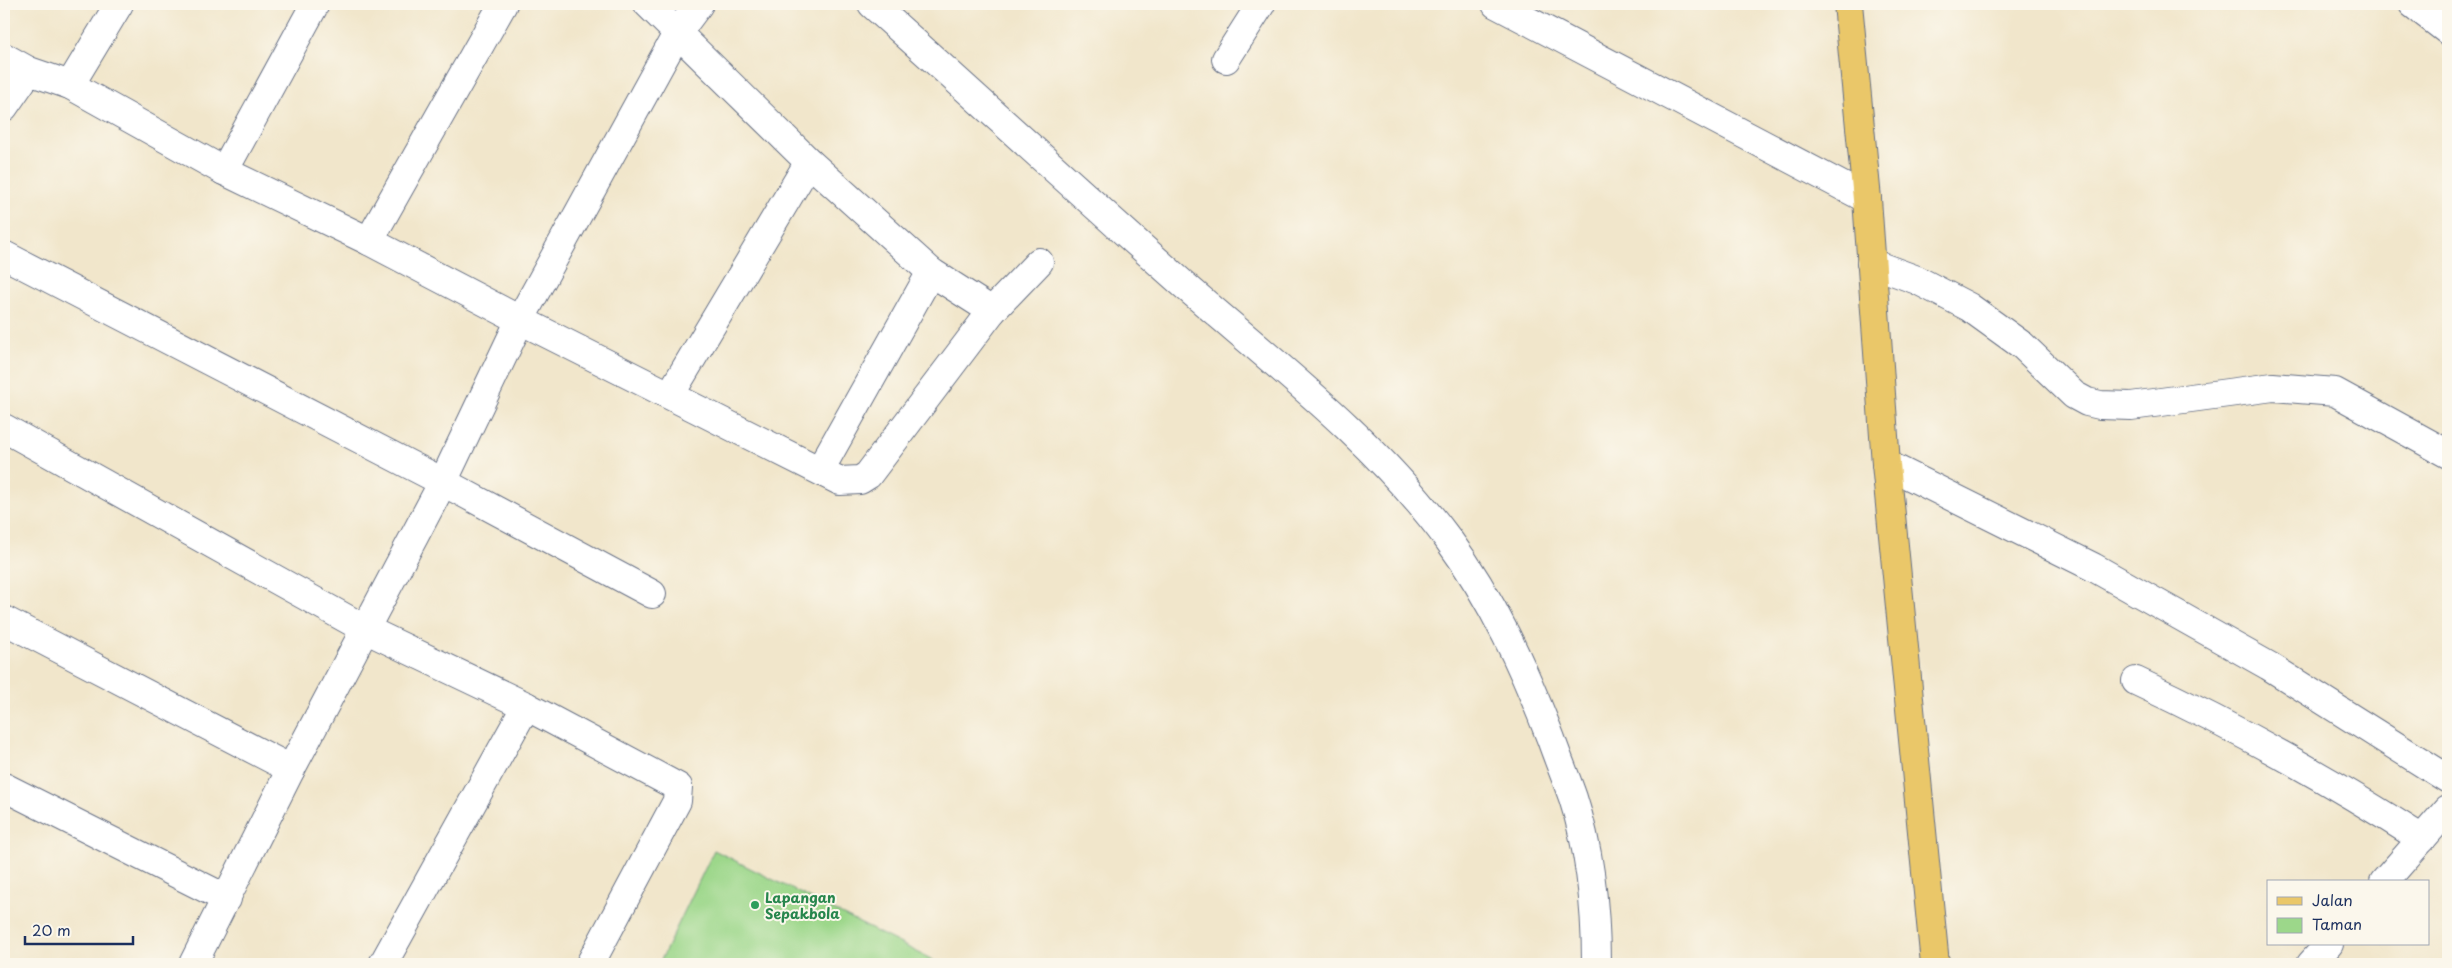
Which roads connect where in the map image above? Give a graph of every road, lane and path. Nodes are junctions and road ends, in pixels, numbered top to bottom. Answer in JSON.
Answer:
{"nodes":[{"id":1,"x":118,"y":4,"type":"edge"},
{"id":2,"x":315,"y":4,"type":"edge"},
{"id":3,"x":503,"y":4,"type":"edge"},
{"id":4,"x":648,"y":4,"type":"edge"},
{"id":5,"x":699,"y":4,"type":"edge"},
{"id":6,"x":872,"y":4,"type":"edge"},
{"id":7,"x":1261,"y":4,"type":"edge"},
{"id":8,"x":1496,"y":4,"type":"edge"},
{"id":9,"x":1848,"y":4,"type":"edge"},
{"id":10,"x":2413,"y":4,"type":"edge"},
{"id":11,"x":2448,"y":31,"type":"edge"},
{"id":12,"x":678,"y":32,"type":"junction"},
{"id":13,"x":4,"y":58,"type":"edge"},
{"id":14,"x":1226,"y":59,"type":"dead end"},
{"id":15,"x":29,"y":71,"type":"junction"},
{"id":16,"x":70,"y":85,"type":"junction"},
{"id":17,"x":4,"y":107,"type":"edge"},
{"id":18,"x":809,"y":162,"type":"junction"},
{"id":19,"x":224,"y":171,"type":"junction"},
{"id":20,"x":1867,"y":199,"type":"junction"},
{"id":21,"x":369,"y":241,"type":"junction"},
{"id":22,"x":4,"y":255,"type":"edge"},
{"id":23,"x":1039,"y":262,"type":"dead end"},
{"id":24,"x":1871,"y":263,"type":"junction"},
{"id":25,"x":931,"y":272,"type":"junction"},
{"id":26,"x":992,"y":312,"type":"junction"},
{"id":27,"x":520,"y":320,"type":"junction"},
{"id":28,"x":670,"y":395,"type":"junction"},
{"id":29,"x":4,"y":428,"type":"edge"},
{"id":30,"x":2448,"y":454,"type":"edge"},
{"id":31,"x":1886,"y":464,"type":"junction"},
{"id":32,"x":820,"y":470,"type":"junction"},
{"id":33,"x":443,"y":482,"type":"junction"},
{"id":34,"x":652,"y":594,"type":"dead end"},
{"id":35,"x":4,"y":620,"type":"edge"},
{"id":36,"x":365,"y":628,"type":"junction"},
{"id":37,"x":2136,"y":681,"type":"dead end"},
{"id":38,"x":526,"y":706,"type":"junction"},
{"id":39,"x":291,"y":769,"type":"junction"},
{"id":40,"x":2448,"y":778,"type":"edge"},
{"id":41,"x":4,"y":787,"type":"edge"},
{"id":42,"x":2448,"y":810,"type":"edge"},
{"id":43,"x":2422,"y":839,"type":"junction"},
{"id":44,"x":2386,"y":880,"type":"edge"},
{"id":45,"x":227,"y":899,"type":"junction"},
{"id":46,"x":2327,"y":946,"type":"edge"},
{"id":47,"x":193,"y":964,"type":"edge"},
{"id":48,"x":383,"y":964,"type":"edge"},
{"id":49,"x":590,"y":964,"type":"edge"},
{"id":50,"x":1596,"y":964,"type":"edge"},
{"id":51,"x":1935,"y":964,"type":"edge"},
{"id":52,"x":2311,"y":964,"type":"edge"}],
"edges":[{"from":1,"to":16,"type":"street"},
{"from":2,"to":19,"type":"street"},
{"from":3,"to":21,"type":"street"},
{"from":4,"to":12,"type":"street"},
{"from":5,"to":12,"type":"street"},
{"from":6,"to":50,"type":"street"},
{"from":7,"to":14,"type":"street"},
{"from":8,"to":20,"type":"street"},
{"from":9,"to":20,"type":"main road"},
{"from":10,"to":11,"type":"street"},
{"from":12,"to":18,"type":"street"},
{"from":12,"to":27,"type":"street"},
{"from":13,"to":15,"type":"street"},
{"from":15,"to":16,"type":"street"},
{"from":15,"to":17,"type":"street"},
{"from":16,"to":19,"type":"street"},
{"from":18,"to":25,"type":"street"},
{"from":18,"to":28,"type":"street"},
{"from":19,"to":21,"type":"street"},
{"from":20,"to":24,"type":"main road"},
{"from":21,"to":27,"type":"street"},
{"from":22,"to":33,"type":"street"},
{"from":23,"to":26,"type":"street"},
{"from":24,"to":30,"type":"street"},
{"from":24,"to":31,"type":"main road"},
{"from":25,"to":26,"type":"street"},
{"from":25,"to":32,"type":"street"},
{"from":26,"to":32,"type":"street"},
{"from":27,"to":28,"type":"street"},
{"from":27,"to":33,"type":"street"},
{"from":28,"to":32,"type":"street"},
{"from":29,"to":36,"type":"street"},
{"from":31,"to":40,"type":"street"},
{"from":31,"to":51,"type":"main road"},
{"from":33,"to":34,"type":"street"},
{"from":33,"to":36,"type":"street"},
{"from":35,"to":39,"type":"street"},
{"from":36,"to":38,"type":"street"},
{"from":36,"to":39,"type":"street"},
{"from":37,"to":43,"type":"street"},
{"from":38,"to":48,"type":"street"},
{"from":38,"to":49,"type":"street"},
{"from":39,"to":45,"type":"street"},
{"from":41,"to":45,"type":"street"},
{"from":42,"to":43,"type":"street"},
{"from":43,"to":44,"type":"street"},
{"from":45,"to":47,"type":"street"},
{"from":46,"to":52,"type":"street"}]}
